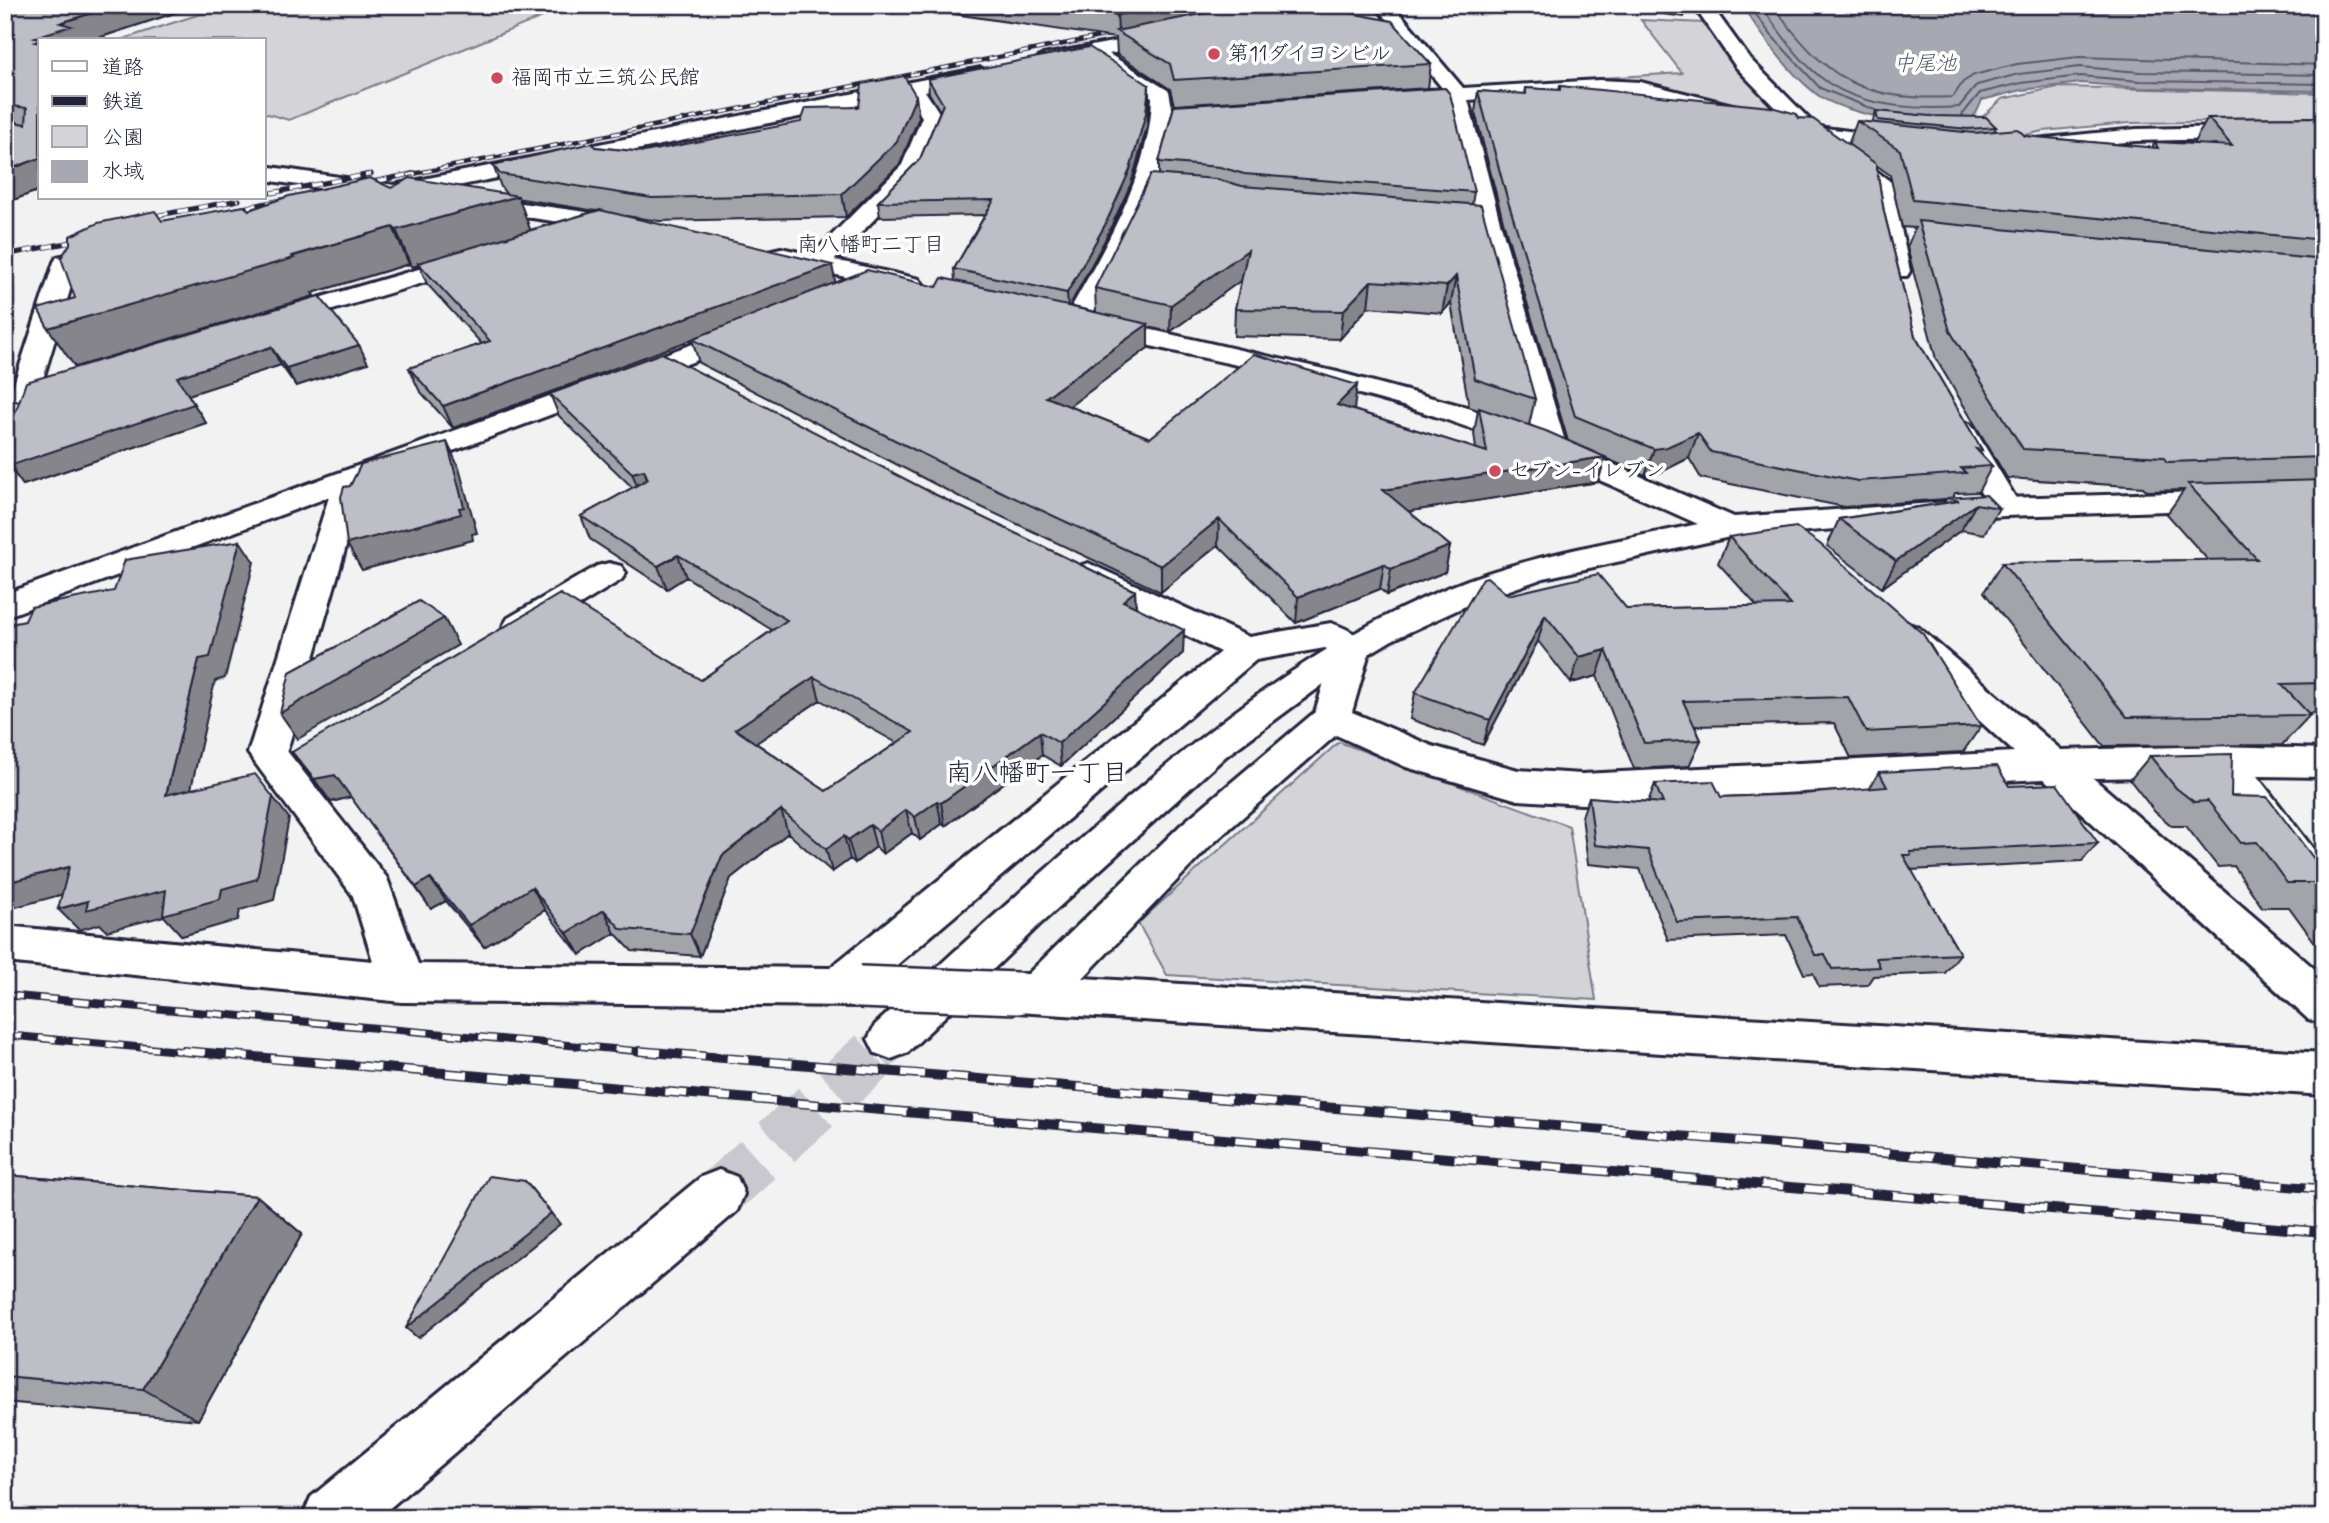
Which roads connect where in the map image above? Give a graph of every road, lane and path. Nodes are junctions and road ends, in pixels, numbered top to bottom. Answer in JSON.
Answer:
{"nodes":[{"id":1,"x":1384,"y":5,"type":"edge"},
{"id":2,"x":1702,"y":5,"type":"edge"},
{"id":3,"x":1188,"y":32,"type":"edge"},
{"id":4,"x":1093,"y":51,"type":"junction"},
{"id":5,"x":1029,"y":64,"type":"edge"},
{"id":6,"x":1003,"y":69,"type":"edge"},
{"id":7,"x":913,"y":88,"type":"junction"},
{"id":8,"x":1457,"y":94,"type":"junction"},
{"id":9,"x":1373,"y":100,"type":"edge"},
{"id":10,"x":1248,"y":109,"type":"edge"},
{"id":11,"x":1164,"y":115,"type":"junction"},
{"id":12,"x":2324,"y":131,"type":"edge"},
{"id":13,"x":1811,"y":133,"type":"junction"},
{"id":14,"x":1927,"y":146,"type":"edge"},
{"id":15,"x":2009,"y":147,"type":"edge"},
{"id":16,"x":266,"y":173,"type":"edge"},
{"id":17,"x":1142,"y":190,"type":"junction"},
{"id":18,"x":1168,"y":191,"type":"edge"},
{"id":19,"x":393,"y":192,"type":"junction"},
{"id":20,"x":325,"y":207,"type":"edge"},
{"id":21,"x":1461,"y":219,"type":"edge"},
{"id":22,"x":607,"y":220,"type":"junction"},
{"id":23,"x":1488,"y":222,"type":"junction"},
{"id":24,"x":659,"y":231,"type":"edge"},
{"id":25,"x":1889,"y":235,"type":"junction"},
{"id":26,"x":1916,"y":238,"type":"edge"},
{"id":27,"x":540,"y":240,"type":"edge"},
{"id":28,"x":134,"y":248,"type":"edge"},
{"id":29,"x":752,"y":250,"type":"edge"},
{"id":30,"x":501,"y":252,"type":"edge"},
{"id":31,"x":818,"y":263,"type":"junction"},
{"id":32,"x":882,"y":278,"type":"junction"},
{"id":33,"x":934,"y":289,"type":"edge"},
{"id":34,"x":1903,"y":293,"type":"edge"},
{"id":35,"x":832,"y":298,"type":"edge"},
{"id":36,"x":1051,"y":315,"type":"edge"},
{"id":37,"x":1077,"y":321,"type":"junction"},
{"id":38,"x":771,"y":323,"type":"edge"},
{"id":39,"x":250,"y":327,"type":"edge"},
{"id":40,"x":671,"y":362,"type":"junction"},
{"id":41,"x":91,"y":374,"type":"edge"},
{"id":42,"x":708,"y":381,"type":"edge"},
{"id":43,"x":1946,"y":405,"type":"edge"},
{"id":44,"x":1552,"y":448,"type":"junction"},
{"id":45,"x":351,"y":477,"type":"junction"},
{"id":46,"x":2324,"y":497,"type":"edge"},
{"id":47,"x":2005,"y":507,"type":"junction"},
{"id":48,"x":1730,"y":527,"type":"junction"},
{"id":49,"x":1812,"y":553,"type":"edge"},
{"id":50,"x":1060,"y":560,"type":"edge"},
{"id":51,"x":608,"y":573,"type":"dead end"},
{"id":52,"x":5,"y":606,"type":"edge"},
{"id":53,"x":1882,"y":614,"type":"edge"},
{"id":54,"x":491,"y":644,"type":"edge"},
{"id":55,"x":1352,"y":649,"type":"junction"},
{"id":56,"x":1245,"y":650,"type":"junction"},
{"id":57,"x":1332,"y":718,"type":"junction"},
{"id":58,"x":314,"y":751,"type":"edge"},
{"id":59,"x":2224,"y":760,"type":"junction"},
{"id":60,"x":2324,"y":763,"type":"edge"},
{"id":61,"x":2053,"y":766,"type":"junction"},
{"id":62,"x":279,"y":772,"type":"junction"},
{"id":63,"x":2324,"y":895,"type":"edge"},
{"id":64,"x":5,"y":944,"type":"edge"},
{"id":65,"x":402,"y":983,"type":"junction"},
{"id":66,"x":850,"y":987,"type":"junction"},
{"id":67,"x":1028,"y":994,"type":"junction"},
{"id":68,"x":2324,"y":1004,"type":"edge"},
{"id":69,"x":891,"y":1039,"type":"tunnel mouth"},
{"id":70,"x":2324,"y":1074,"type":"edge"},
{"id":71,"x":719,"y":1194,"type":"tunnel mouth"},
{"id":72,"x":332,"y":1518,"type":"edge"}],
"edges":[{"from":1,"to":8,"type":"street"},
{"from":2,"to":13,"type":"street"},
{"from":3,"to":4,"type":"street"},
{"from":4,"to":5,"type":"street"},
{"from":4,"to":11,"type":"street"},
{"from":6,"to":7,"type":"street"},
{"from":7,"to":19,"type":"street"},
{"from":7,"to":31,"type":"street"},
{"from":8,"to":9,"type":"street"},
{"from":8,"to":13,"type":"street"},
{"from":8,"to":23,"type":"street"},
{"from":10,"to":11,"type":"street"},
{"from":11,"to":17,"type":"street"},
{"from":12,"to":15,"type":"street"},
{"from":13,"to":14,"type":"street"},
{"from":13,"to":25,"type":"street"},
{"from":16,"to":19,"type":"street"},
{"from":17,"to":18,"type":"street"},
{"from":17,"to":37,"type":"street"},
{"from":19,"to":20,"type":"street"},
{"from":19,"to":22,"type":"street"},
{"from":21,"to":23,"type":"street"},
{"from":22,"to":24,"type":"street"},
{"from":22,"to":27,"type":"street"},
{"from":23,"to":44,"type":"street"},
{"from":25,"to":26,"type":"street"},
{"from":25,"to":34,"type":"street"},
{"from":28,"to":41,"type":"street"},
{"from":29,"to":31,"type":"street"},
{"from":30,"to":39,"type":"street"},
{"from":31,"to":32,"type":"street"},
{"from":32,"to":33,"type":"street"},
{"from":32,"to":35,"type":"street"},
{"from":36,"to":37,"type":"street"},
{"from":37,"to":44,"type":"street"},
{"from":38,"to":40,"type":"street"},
{"from":40,"to":42,"type":"street"},
{"from":40,"to":45,"type":"street"},
{"from":43,"to":47,"type":"street"},
{"from":44,"to":48,"type":"street"},
{"from":45,"to":52,"type":"street"},
{"from":45,"to":62,"type":"street"},
{"from":46,"to":47,"type":"street"},
{"from":47,"to":48,"type":"street"},
{"from":48,"to":49,"type":"street"},
{"from":48,"to":55,"type":"street"},
{"from":50,"to":56,"type":"street"},
{"from":51,"to":54,"type":"street"},
{"from":53,"to":61,"type":"street"},
{"from":55,"to":56,"type":"street"},
{"from":55,"to":57,"type":"street"},
{"from":55,"to":69,"type":"street"},
{"from":56,"to":66,"type":"street"},
{"from":57,"to":61,"type":"street"},
{"from":57,"to":67,"type":"street"},
{"from":58,"to":62,"type":"street"},
{"from":59,"to":60,"type":"street"},
{"from":59,"to":61,"type":"street"},
{"from":59,"to":63,"type":"street"},
{"from":61,"to":68,"type":"street"},
{"from":62,"to":65,"type":"street"},
{"from":64,"to":65,"type":"street"},
{"from":65,"to":66,"type":"street"},
{"from":66,"to":67,"type":"street","bridge":true},
{"from":67,"to":70,"type":"street"},
{"from":71,"to":72,"type":"street"}]}
